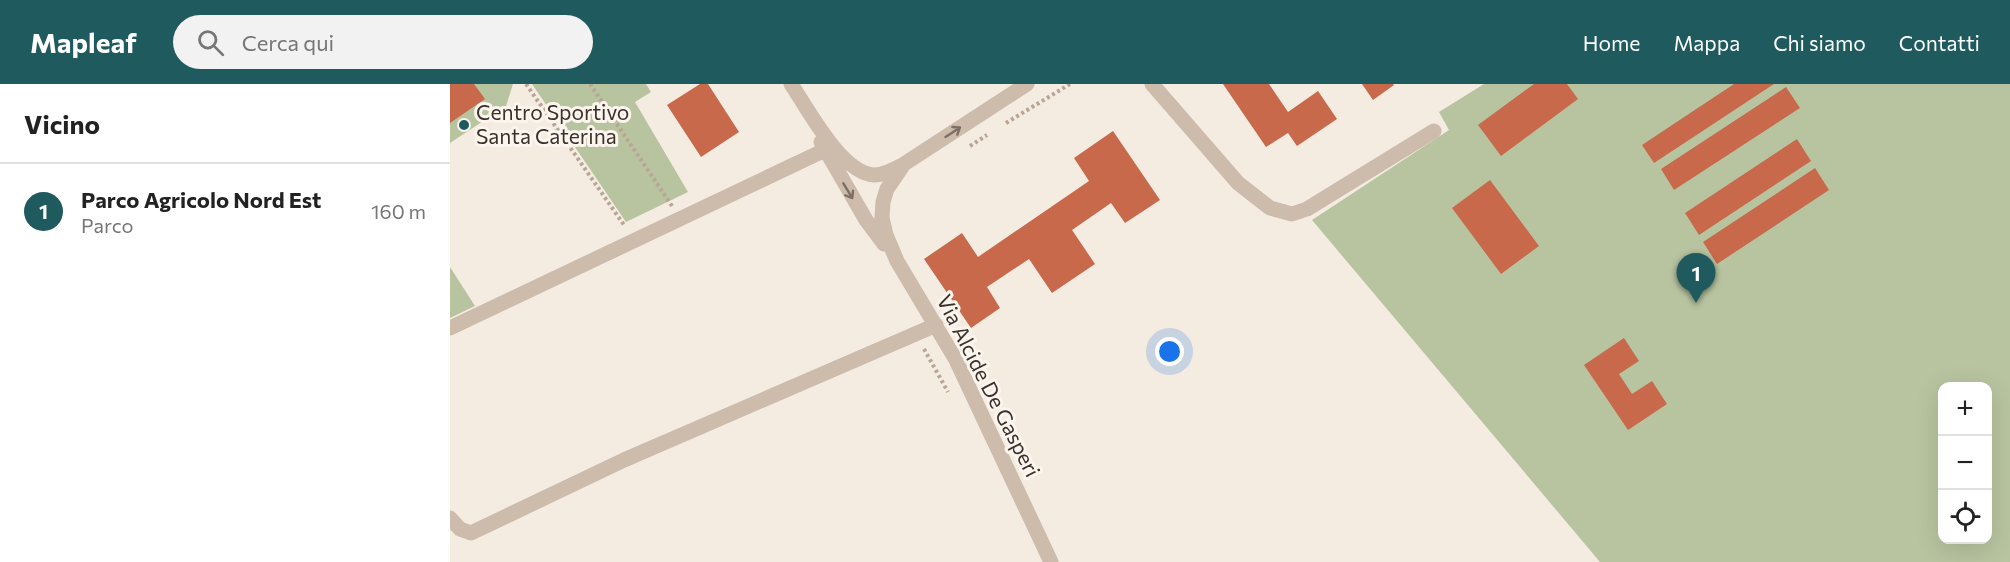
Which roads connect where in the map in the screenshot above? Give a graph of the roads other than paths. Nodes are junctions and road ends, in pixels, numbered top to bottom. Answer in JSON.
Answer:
{"nodes":[{"id":1,"x":791,"y":84,"type":"edge"},
{"id":2,"x":1027,"y":84,"type":"edge"},
{"id":3,"x":1152,"y":84,"type":"edge"},
{"id":4,"x":1434,"y":131,"type":"dead end"},
{"id":5,"x":825,"y":150,"type":"junction"},
{"id":6,"x":904,"y":164,"type":"junction"},
{"id":7,"x":897,"y":261,"type":"junction"},
{"id":8,"x":936,"y":325,"type":"junction"},
{"id":9,"x":450,"y":328,"type":"edge"},
{"id":10,"x":450,"y":518,"type":"edge"},
{"id":11,"x":1051,"y":562,"type":"edge"}],
"edges":[{"from":1,"to":5,"type":"street"},
{"from":1,"to":6,"type":"street"},
{"from":6,"to":2,"type":"street","one_way":true},
{"from":3,"to":4,"type":"street"},
{"from":5,"to":7,"type":"street","one_way":true},
{"from":5,"to":9,"type":"street"},
{"from":6,"to":7,"type":"street","name":"Via Alcide De Gasperi"},
{"from":7,"to":8,"type":"street","name":"Via Alcide De Gasperi"},
{"from":8,"to":10,"type":"street"},
{"from":8,"to":11,"type":"street","name":"Via Alcide De Gasperi"}]}
